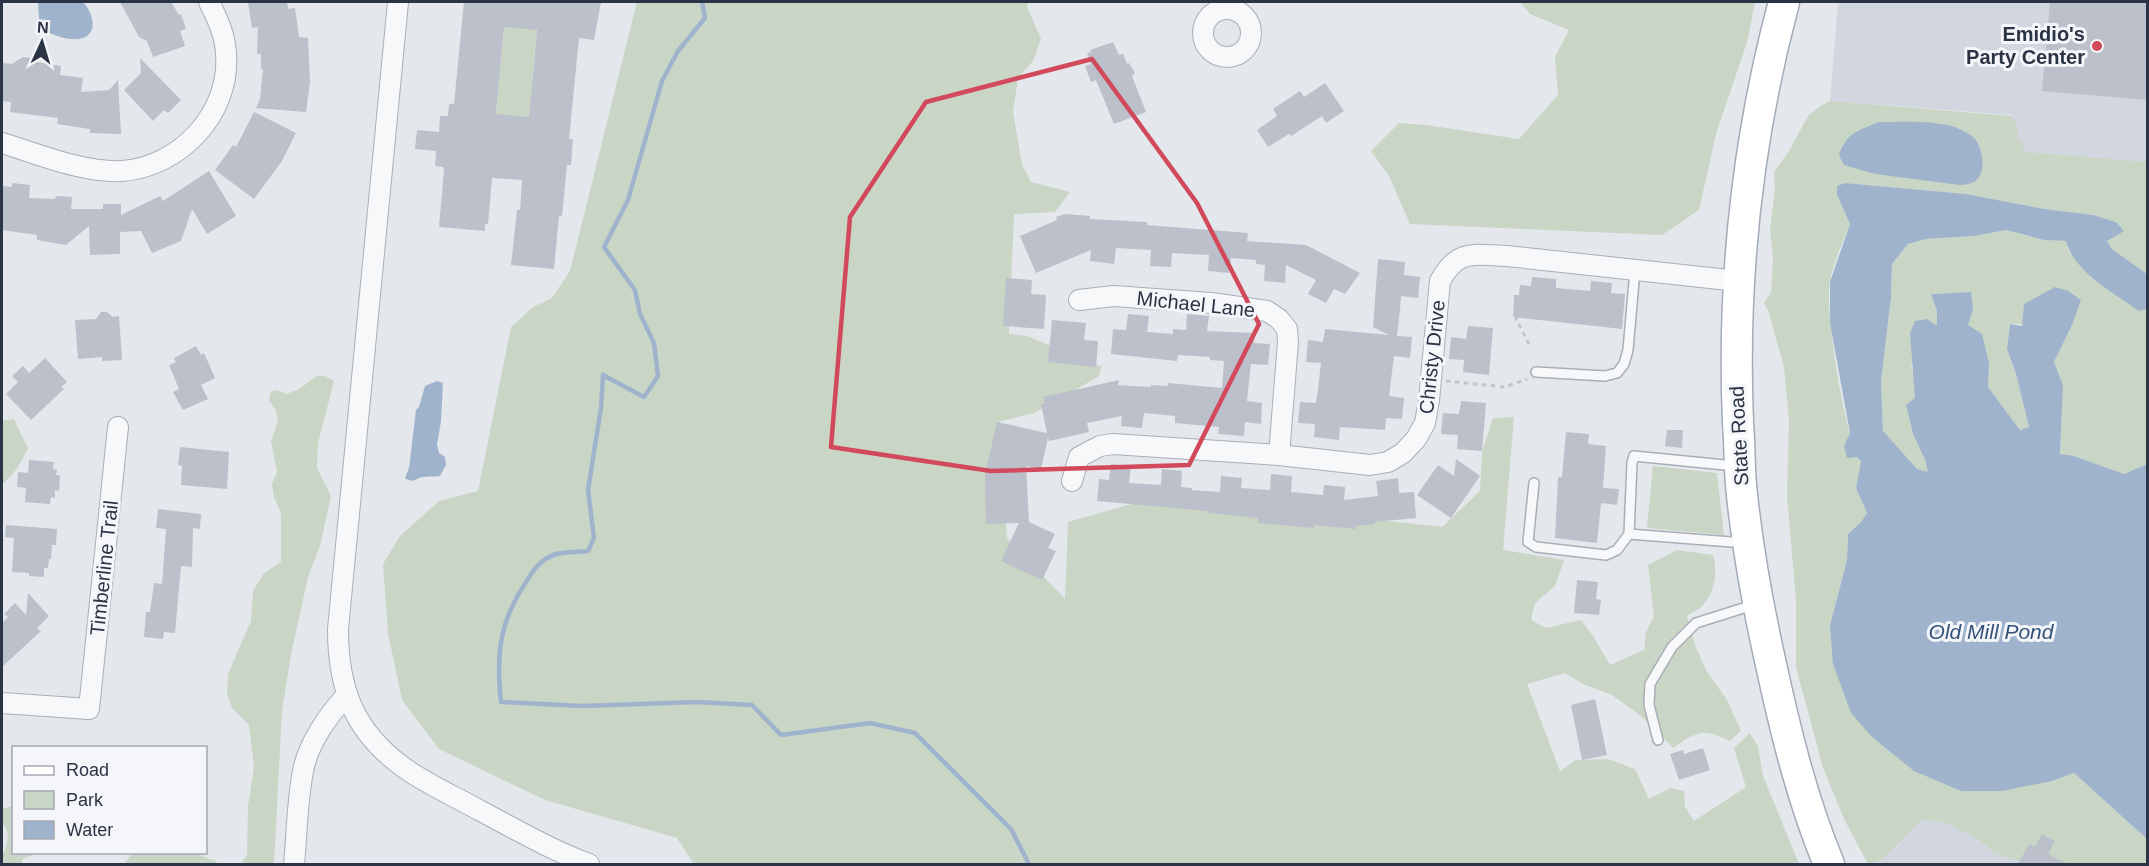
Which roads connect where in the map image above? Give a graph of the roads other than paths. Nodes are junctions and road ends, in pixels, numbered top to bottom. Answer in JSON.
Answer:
{"nodes":[{"id":1,"x":208,"y":2,"type":"edge"},
{"id":2,"x":398,"y":2,"type":"edge"},
{"id":3,"x":1784,"y":2,"type":"edge"},
{"id":4,"x":2,"y":143,"type":"edge"},
{"id":5,"x":1635,"y":270,"type":"junction"},
{"id":6,"x":1738,"y":281,"type":"junction"},
{"id":7,"x":1079,"y":300,"type":"dead end"},
{"id":8,"x":1536,"y":372,"type":"dead end"},
{"id":9,"x":118,"y":427,"type":"dead end"},
{"id":10,"x":1279,"y":455,"type":"junction"},
{"id":11,"x":1740,"y":467,"type":"junction"},
{"id":12,"x":1072,"y":481,"type":"dead end"},
{"id":13,"x":1534,"y":483,"type":"dead end"},
{"id":14,"x":1629,"y":534,"type":"junction"},
{"id":15,"x":1748,"y":543,"type":"junction"},
{"id":16,"x":1758,"y":604,"type":"junction"},
{"id":17,"x":347,"y":695,"type":"junction"},
{"id":18,"x":2,"y":703,"type":"edge"},
{"id":19,"x":1658,"y":740,"type":"dead end"},
{"id":20,"x":294,"y":864,"type":"edge"},
{"id":21,"x":589,"y":864,"type":"edge"},
{"id":22,"x":1830,"y":864,"type":"edge"}],
"edges":[{"from":1,"to":4,"type":"street"},
{"from":2,"to":17,"type":"street"},
{"from":3,"to":6,"type":"main road","name":"State Road"},
{"from":5,"to":6,"type":"street","name":"Christy Drive"},
{"from":5,"to":8,"type":"lane"},
{"from":5,"to":10,"type":"street","name":"Christy Drive"},
{"from":6,"to":11,"type":"main road","name":"State Road"},
{"from":7,"to":10,"type":"street","name":"Michael Lane"},
{"from":9,"to":18,"type":"street","name":"Timberline Trail"},
{"from":10,"to":12,"type":"street","name":"Christy Drive"},
{"from":11,"to":14,"type":"lane"},
{"from":11,"to":15,"type":"main road","name":"State Road"},
{"from":13,"to":14,"type":"lane"},
{"from":14,"to":15,"type":"lane"},
{"from":15,"to":16,"type":"main road","name":"State Road"},
{"from":16,"to":19,"type":"lane"},
{"from":16,"to":22,"type":"main road","name":"State Road"},
{"from":17,"to":20,"type":"street"},
{"from":17,"to":21,"type":"street"}]}
